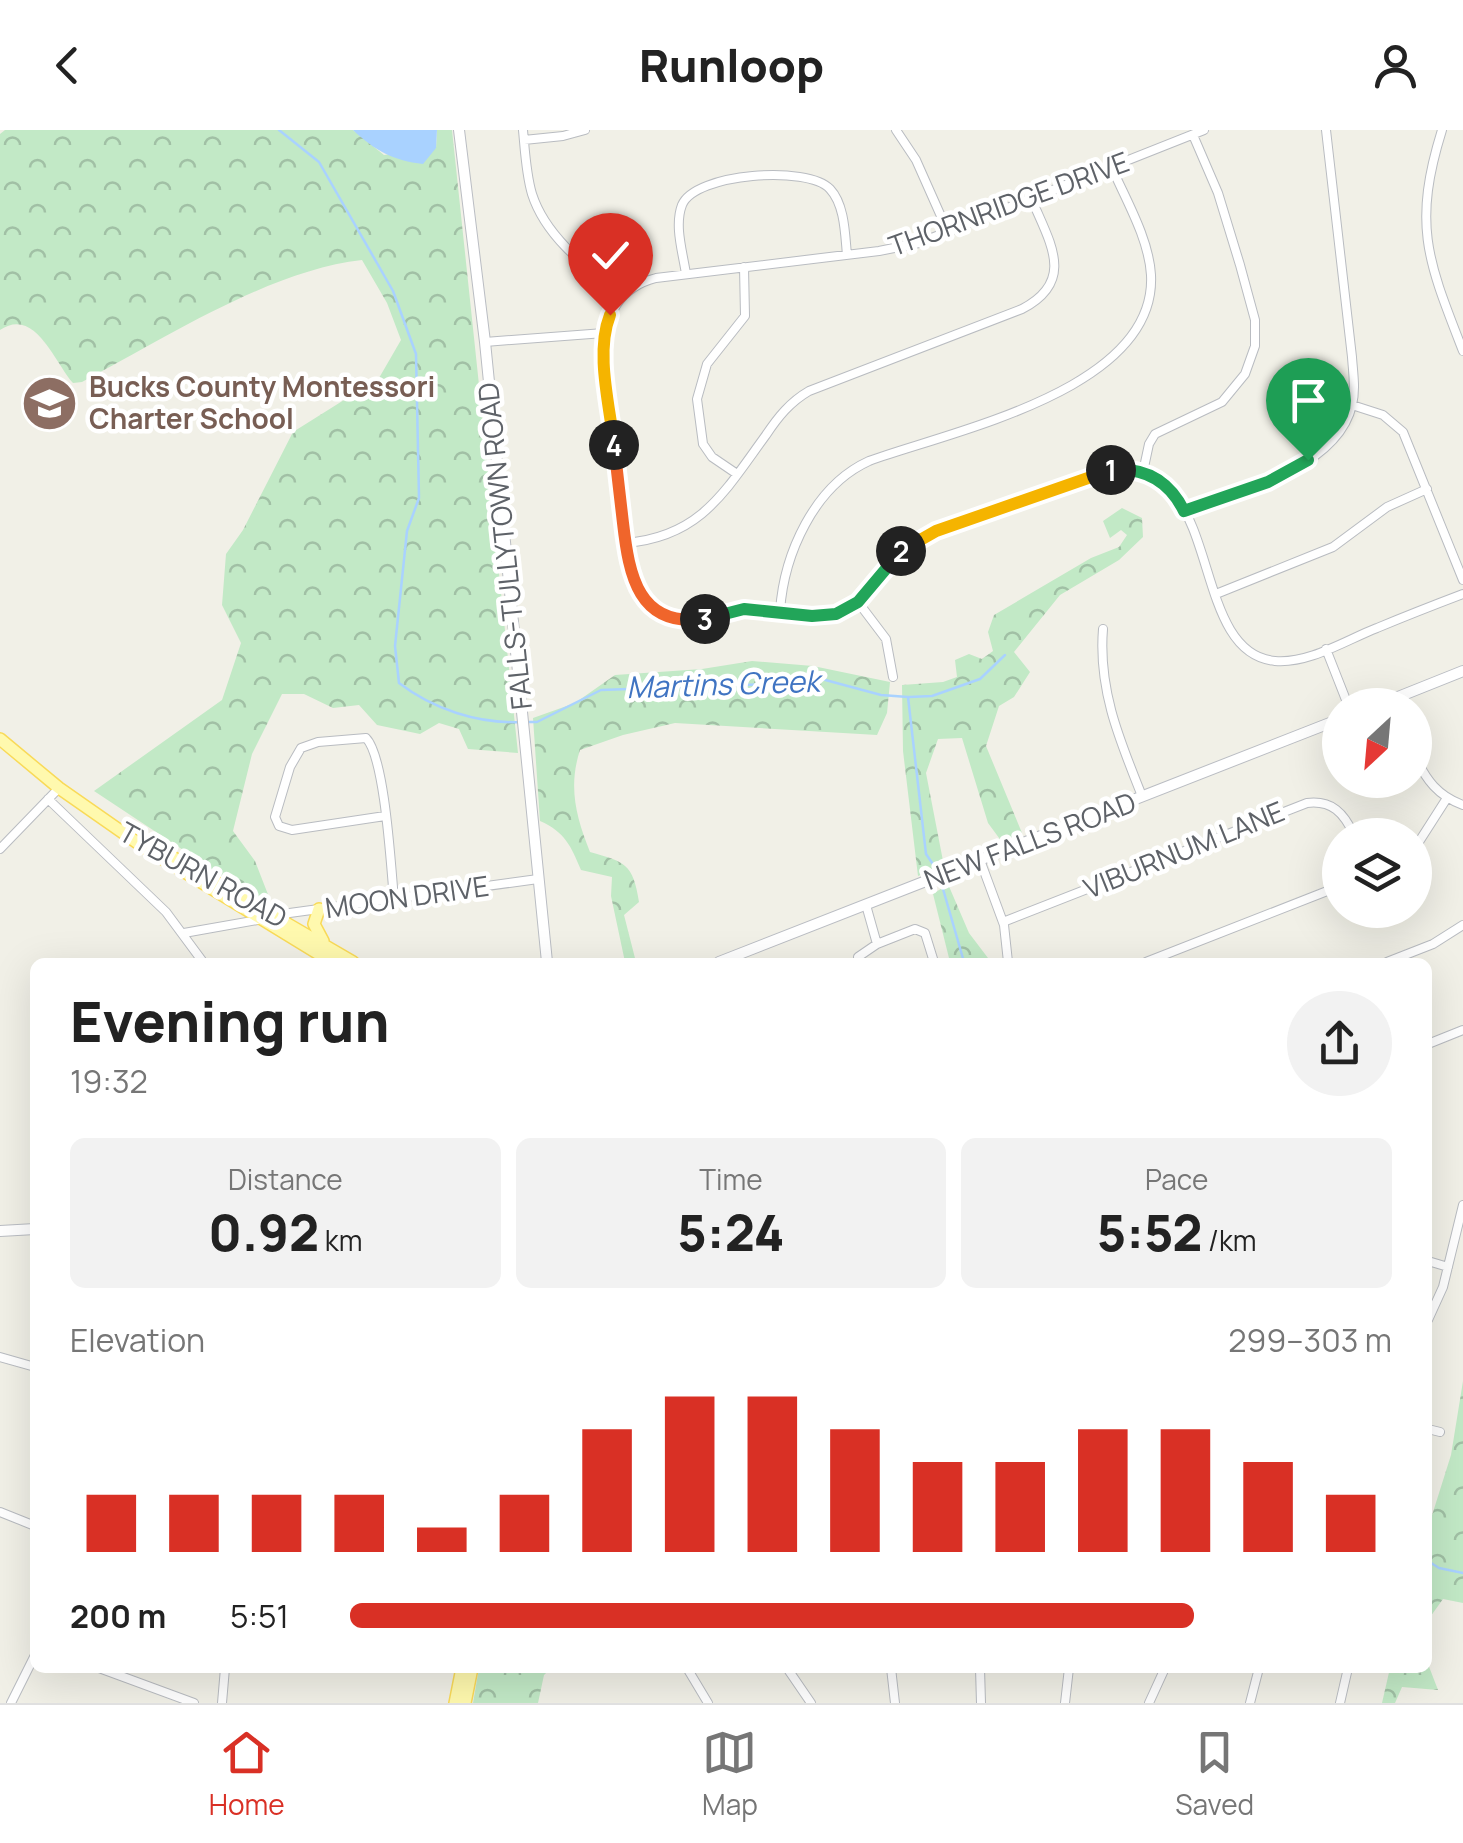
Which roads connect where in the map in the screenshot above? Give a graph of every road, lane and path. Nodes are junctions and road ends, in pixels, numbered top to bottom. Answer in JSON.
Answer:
{"nodes":[{"id":1,"x":459,"y":130,"type":"edge"},
{"id":2,"x":585,"y":130,"type":"edge"},
{"id":3,"x":896,"y":130,"type":"edge"},
{"id":4,"x":1204,"y":130,"type":"edge"},
{"id":5,"x":1326,"y":130,"type":"edge"},
{"id":6,"x":1442,"y":130,"type":"edge"},
{"id":7,"x":523,"y":135,"type":"edge"},
{"id":8,"x":1194,"y":135,"type":"junction"},
{"id":9,"x":1112,"y":168,"type":"junction"},
{"id":10,"x":1032,"y":200,"type":"junction"},
{"id":11,"x":948,"y":232,"type":"junction"},
{"id":12,"x":847,"y":256,"type":"junction"},
{"id":13,"x":744,"y":267,"type":"junction"},
{"id":14,"x":686,"y":274,"type":"junction"},
{"id":15,"x":622,"y":295,"type":"junction"},
{"id":16,"x":604,"y":333,"type":"junction"},
{"id":17,"x":485,"y":342,"type":"junction"},
{"id":18,"x":1463,"y":351,"type":"edge"},
{"id":19,"x":1352,"y":405,"type":"junction"},
{"id":20,"x":1144,"y":472,"type":"junction"},
{"id":21,"x":737,"y":474,"type":"junction"},
{"id":22,"x":1427,"y":488,"type":"junction"},
{"id":23,"x":1184,"y":511,"type":"junction"},
{"id":24,"x":625,"y":543,"type":"junction"},
{"id":25,"x":1463,"y":580,"type":"edge"},
{"id":26,"x":1216,"y":594,"type":"junction"},
{"id":27,"x":1463,"y":594,"type":"edge"},
{"id":28,"x":858,"y":602,"type":"junction"},
{"id":29,"x":780,"y":611,"type":"junction"},
{"id":30,"x":1104,"y":629,"type":"dead end"},
{"id":31,"x":1326,"y":649,"type":"junction"},
{"id":32,"x":1463,"y":671,"type":"edge"},
{"id":33,"x":892,"y":677,"type":"dead end"},
{"id":34,"x":1341,"y":688,"type":"edge"},
{"id":35,"x":1425,"y":688,"type":"edge"},
{"id":36,"x":1322,"y":726,"type":"edge"},
{"id":37,"x":0,"y":739,"type":"edge"},
{"id":38,"x":1432,"y":784,"type":"edge"},
{"id":39,"x":59,"y":788,"type":"junction"},
{"id":40,"x":1142,"y":796,"type":"junction"},
{"id":41,"x":1447,"y":798,"type":"junction"},
{"id":42,"x":48,"y":799,"type":"junction"},
{"id":43,"x":1463,"y":805,"type":"edge"},
{"id":44,"x":385,"y":816,"type":"junction"},
{"id":45,"x":1345,"y":818,"type":"edge"},
{"id":46,"x":104,"y":820,"type":"junction"},
{"id":47,"x":1432,"y":821,"type":"edge"},
{"id":48,"x":94,"y":842,"type":"junction"},
{"id":49,"x":0,"y":849,"type":"edge"},
{"id":50,"x":980,"y":860,"type":"junction"},
{"id":51,"x":538,"y":879,"type":"junction"},
{"id":52,"x":1322,"y":893,"type":"edge"},
{"id":53,"x":394,"y":899,"type":"junction"},
{"id":54,"x":866,"y":904,"type":"junction"},
{"id":55,"x":318,"y":909,"type":"junction"},
{"id":56,"x":269,"y":917,"type":"junction"},
{"id":57,"x":1003,"y":922,"type":"junction"},
{"id":58,"x":1463,"y":926,"type":"edge"},
{"id":59,"x":184,"y":933,"type":"junction"},
{"id":60,"x":326,"y":944,"type":"junction"},
{"id":61,"x":878,"y":944,"type":"junction"},
{"id":62,"x":200,"y":958,"type":"edge"},
{"id":63,"x":326,"y":958,"type":"edge"},
{"id":64,"x":348,"y":958,"type":"edge"},
{"id":65,"x":547,"y":958,"type":"edge"},
{"id":66,"x":729,"y":958,"type":"edge"},
{"id":67,"x":858,"y":958,"type":"edge"},
{"id":68,"x":933,"y":958,"type":"edge"},
{"id":69,"x":1008,"y":958,"type":"edge"},
{"id":70,"x":1156,"y":958,"type":"edge"},
{"id":71,"x":1397,"y":958,"type":"edge"},
{"id":72,"x":1463,"y":1030,"type":"edge"},
{"id":73,"x":1432,"y":1042,"type":"edge"},
{"id":74,"x":1463,"y":1205,"type":"edge"},
{"id":75,"x":30,"y":1228,"type":"edge"},
{"id":76,"x":0,"y":1231,"type":"edge"},
{"id":77,"x":1432,"y":1262,"type":"edge"},
{"id":78,"x":1448,"y":1266,"type":"junction"},
{"id":79,"x":1432,"y":1313,"type":"edge"},
{"id":80,"x":0,"y":1357,"type":"edge"},
{"id":81,"x":30,"y":1366,"type":"edge"},
{"id":82,"x":1432,"y":1430,"type":"edge"},
{"id":83,"x":1440,"y":1432,"type":"dead end"},
{"id":84,"x":0,"y":1512,"type":"edge"},
{"id":85,"x":30,"y":1524,"type":"edge"},
{"id":86,"x":30,"y":1665,"type":"edge"},
{"id":87,"x":113,"y":1673,"type":"edge"},
{"id":88,"x":225,"y":1673,"type":"edge"},
{"id":89,"x":461,"y":1673,"type":"edge"},
{"id":90,"x":471,"y":1673,"type":"edge"},
{"id":91,"x":690,"y":1673,"type":"edge"},
{"id":92,"x":790,"y":1673,"type":"edge"},
{"id":93,"x":892,"y":1673,"type":"edge"},
{"id":94,"x":980,"y":1673,"type":"edge"},
{"id":95,"x":1068,"y":1673,"type":"edge"},
{"id":96,"x":1163,"y":1673,"type":"edge"},
{"id":97,"x":1258,"y":1673,"type":"edge"},
{"id":98,"x":1347,"y":1673,"type":"edge"},
{"id":99,"x":11,"y":1703,"type":"edge"},
{"id":100,"x":194,"y":1703,"type":"edge"},
{"id":101,"x":222,"y":1703,"type":"edge"},
{"id":102,"x":455,"y":1703,"type":"edge"},
{"id":103,"x":465,"y":1703,"type":"edge"},
{"id":104,"x":708,"y":1703,"type":"edge"},
{"id":105,"x":811,"y":1703,"type":"edge"},
{"id":106,"x":896,"y":1703,"type":"edge"},
{"id":107,"x":982,"y":1703,"type":"edge"},
{"id":108,"x":1065,"y":1703,"type":"edge"},
{"id":109,"x":1149,"y":1703,"type":"edge"},
{"id":110,"x":1250,"y":1703,"type":"edge"},
{"id":111,"x":1340,"y":1703,"type":"edge"}],
"edges":[{"from":1,"to":17,"type":"street","name":"FALLS-TULLYTOWN ROAD"},
{"from":2,"to":7,"type":"street"},
{"from":3,"to":11,"type":"street"},
{"from":4,"to":8,"type":"street","name":"THORNRIDGE DRIVE"},
{"from":5,"to":19,"type":"street"},
{"from":6,"to":18,"type":"street"},
{"from":7,"to":15,"type":"street"},
{"from":8,"to":9,"type":"street","name":"THORNRIDGE DRIVE"},
{"from":8,"to":20,"type":"street"},
{"from":9,"to":10,"type":"street","name":"THORNRIDGE DRIVE"},
{"from":9,"to":29,"type":"street"},
{"from":10,"to":11,"type":"street","name":"THORNRIDGE DRIVE"},
{"from":10,"to":21,"type":"street"},
{"from":11,"to":12,"type":"street","name":"THORNRIDGE DRIVE"},
{"from":12,"to":13,"type":"street","name":"THORNRIDGE DRIVE"},
{"from":12,"to":14,"type":"street"},
{"from":13,"to":14,"type":"street","name":"THORNRIDGE DRIVE"},
{"from":13,"to":21,"type":"street"},
{"from":14,"to":15,"type":"street","name":"THORNRIDGE DRIVE"},
{"from":15,"to":16,"type":"street"},
{"from":16,"to":17,"type":"street"},
{"from":16,"to":24,"type":"street"},
{"from":17,"to":51,"type":"street","name":"FALLS-TULLYTOWN ROAD"},
{"from":19,"to":22,"type":"street"},
{"from":19,"to":23,"type":"street"},
{"from":20,"to":23,"type":"street"},
{"from":20,"to":28,"type":"street"},
{"from":21,"to":24,"type":"street"},
{"from":22,"to":25,"type":"street"},
{"from":22,"to":26,"type":"street"},
{"from":23,"to":26,"type":"street"},
{"from":24,"to":29,"type":"street"},
{"from":26,"to":31,"type":"street"},
{"from":27,"to":31,"type":"street"},
{"from":28,"to":29,"type":"street"},
{"from":28,"to":33,"type":"street"},
{"from":30,"to":40,"type":"street"},
{"from":31,"to":34,"type":"street"},
{"from":32,"to":35,"type":"street"},
{"from":36,"to":40,"type":"street","name":"NEW FALLS ROAD"},
{"from":37,"to":39,"type":"main road","name":"TYBURN ROAD"},
{"from":38,"to":41,"type":"street"},
{"from":39,"to":42,"type":"street"},
{"from":39,"to":46,"type":"main road","name":"TYBURN ROAD"},
{"from":40,"to":50,"type":"street","name":"NEW FALLS ROAD"},
{"from":41,"to":43,"type":"street"},
{"from":41,"to":47,"type":"street"},
{"from":42,"to":48,"type":"street"},
{"from":42,"to":49,"type":"street"},
{"from":44,"to":44,"type":"street"},
{"from":44,"to":53,"type":"street"},
{"from":45,"to":57,"type":"street","name":"VIBURNUM LANE"},
{"from":46,"to":48,"type":"street"},
{"from":46,"to":56,"type":"main road","name":"TYBURN ROAD"},
{"from":48,"to":59,"type":"street"},
{"from":50,"to":54,"type":"street","name":"NEW FALLS ROAD"},
{"from":50,"to":57,"type":"street"},
{"from":51,"to":53,"type":"street","name":"MOON DRIVE"},
{"from":51,"to":65,"type":"street","name":"FALLS-TULLYTOWN ROAD"},
{"from":52,"to":70,"type":"street"},
{"from":53,"to":55,"type":"street","name":"MOON DRIVE"},
{"from":54,"to":61,"type":"street"},
{"from":54,"to":66,"type":"street","name":"NEW FALLS ROAD"},
{"from":55,"to":56,"type":"street","name":"MOON DRIVE"},
{"from":55,"to":60,"type":"main road"},
{"from":56,"to":59,"type":"street","name":"MOON DRIVE"},
{"from":56,"to":60,"type":"main road","name":"TYBURN ROAD"},
{"from":56,"to":63,"type":"main road","name":"TYBURN ROAD"},
{"from":57,"to":69,"type":"street"},
{"from":58,"to":71,"type":"street"},
{"from":59,"to":62,"type":"street"},
{"from":60,"to":64,"type":"main road","name":"TYBURN ROAD"},
{"from":61,"to":67,"type":"street"},
{"from":61,"to":68,"type":"street"},
{"from":72,"to":73,"type":"street"},
{"from":74,"to":78,"type":"street"},
{"from":75,"to":76,"type":"street"},
{"from":77,"to":78,"type":"street"},
{"from":78,"to":79,"type":"street"},
{"from":80,"to":81,"type":"street"},
{"from":82,"to":83,"type":"street"},
{"from":84,"to":85,"type":"street"},
{"from":86,"to":99,"type":"street"},
{"from":87,"to":100,"type":"street"},
{"from":88,"to":101,"type":"street"},
{"from":89,"to":102,"type":"main road"},
{"from":90,"to":103,"type":"main road"},
{"from":91,"to":104,"type":"street"},
{"from":92,"to":105,"type":"street"},
{"from":93,"to":106,"type":"street"},
{"from":94,"to":107,"type":"street"},
{"from":95,"to":108,"type":"street"},
{"from":96,"to":109,"type":"street"},
{"from":97,"to":110,"type":"street"},
{"from":98,"to":111,"type":"street"}]}
